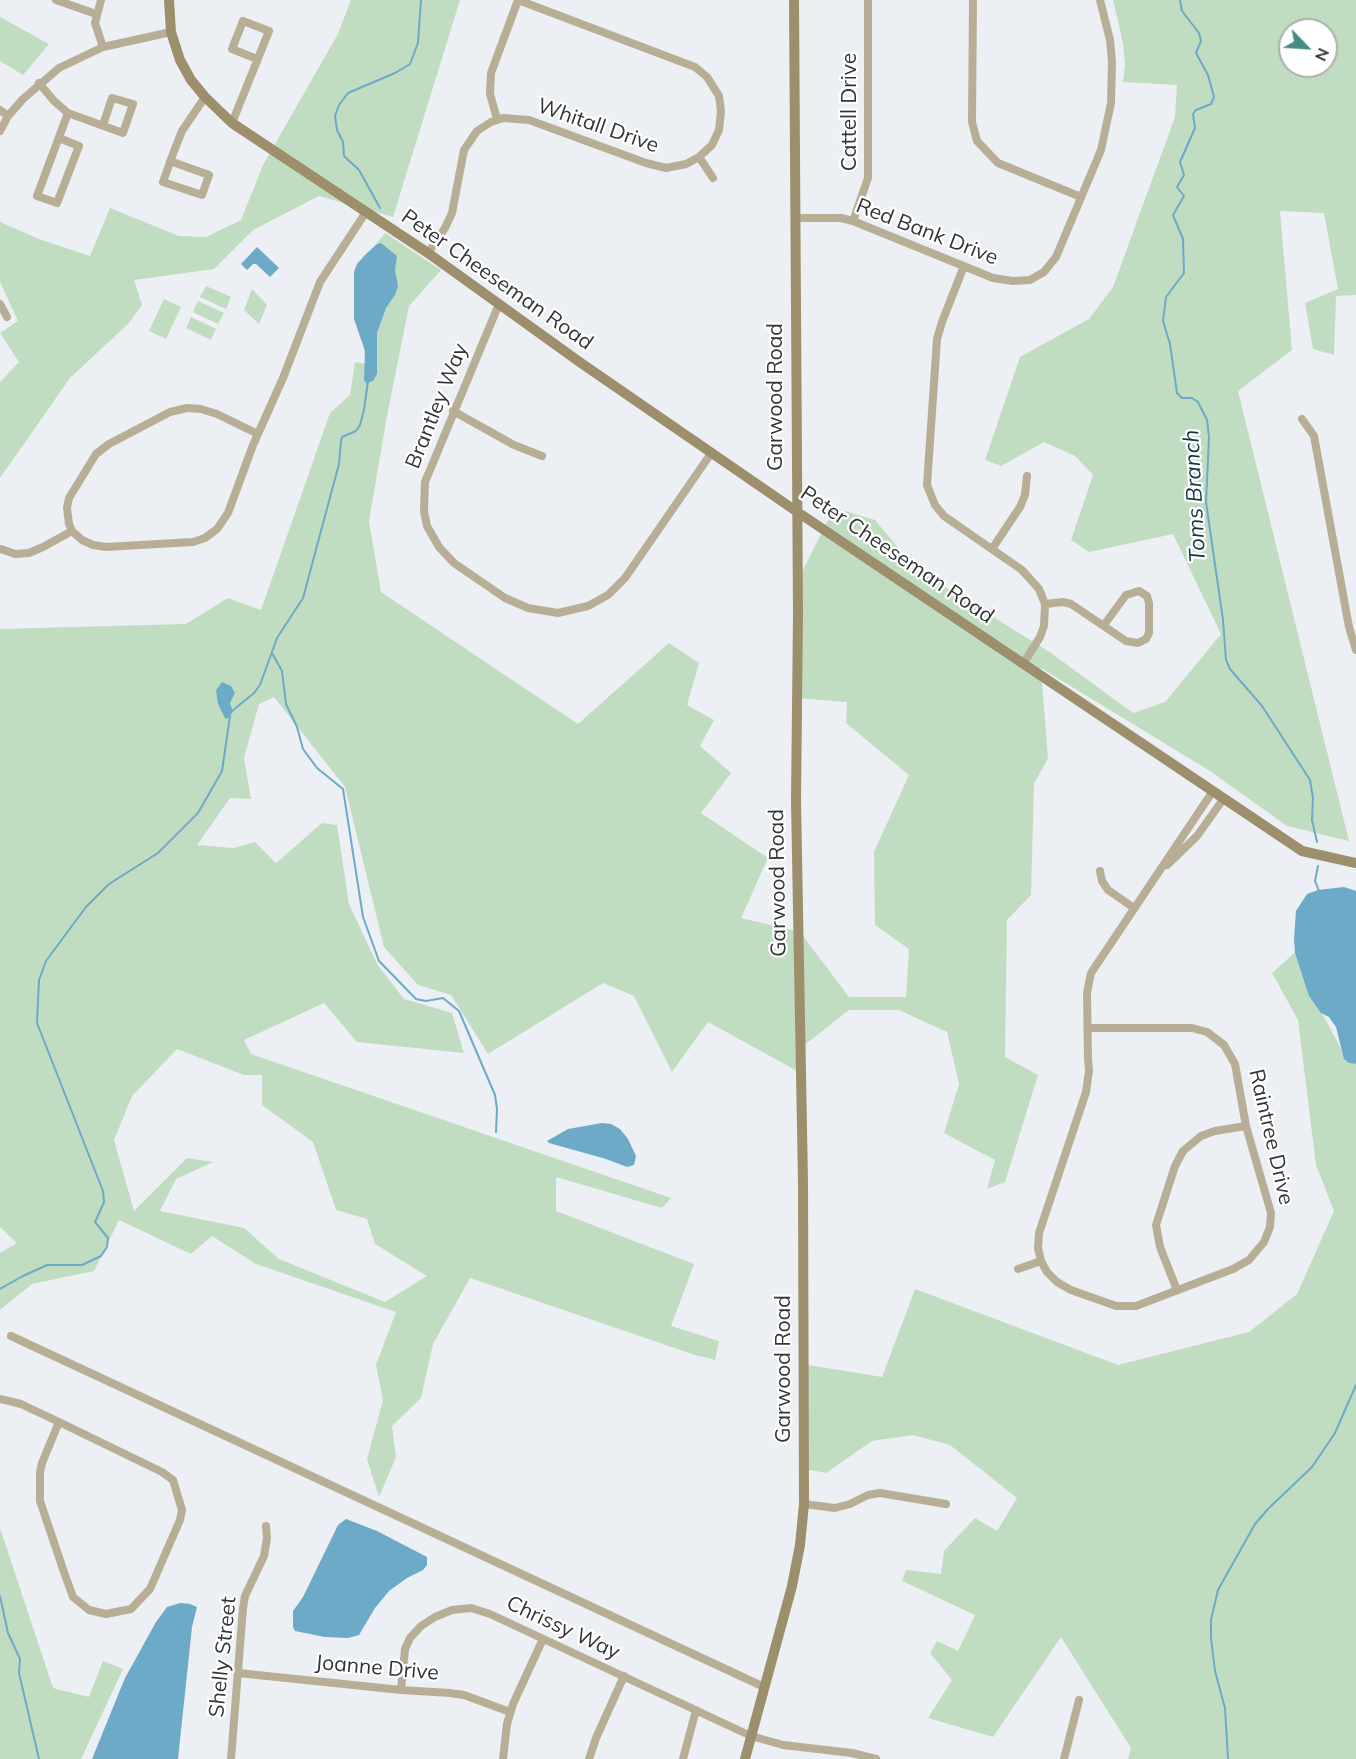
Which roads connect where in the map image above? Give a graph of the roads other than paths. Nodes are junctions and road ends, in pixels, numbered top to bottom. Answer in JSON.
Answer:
{"nodes":[{"id":1,"x":56,"y":0,"type":"edge"},
{"id":2,"x":101,"y":0,"type":"edge"},
{"id":3,"x":170,"y":0,"type":"edge"},
{"id":4,"x":518,"y":0,"type":"edge"},
{"id":5,"x":794,"y":0,"type":"edge"},
{"id":6,"x":868,"y":0,"type":"edge"},
{"id":7,"x":973,"y":0,"type":"edge"},
{"id":8,"x":1100,"y":0,"type":"edge"},
{"id":9,"x":96,"y":14,"type":"junction"},
{"id":10,"x":171,"y":32,"type":"junction"},
{"id":11,"x":103,"y":47,"type":"junction"},
{"id":12,"x":257,"y":59,"type":"junction"},
{"id":13,"x":39,"y":83,"type":"junction"},
{"id":14,"x":205,"y":97,"type":"junction"},
{"id":15,"x":0,"y":110,"type":"edge"},
{"id":16,"x":68,"y":113,"type":"junction"},
{"id":17,"x":8,"y":117,"type":"junction"},
{"id":18,"x":497,"y":119,"type":"junction"},
{"id":19,"x":232,"y":123,"type":"junction"},
{"id":20,"x":103,"y":125,"type":"junction"},
{"id":21,"x":0,"y":131,"type":"edge"},
{"id":22,"x":59,"y":138,"type":"junction"},
{"id":23,"x":699,"y":158,"type":"junction"},
{"id":24,"x":170,"y":161,"type":"junction"},
{"id":25,"x":713,"y":178,"type":"dead end"},
{"id":26,"x":1081,"y":197,"type":"junction"},
{"id":27,"x":366,"y":212,"type":"junction"},
{"id":28,"x":795,"y":218,"type":"junction"},
{"id":29,"x":853,"y":221,"type":"junction"},
{"id":30,"x":428,"y":253,"type":"junction"},
{"id":31,"x":964,"y":266,"type":"junction"},
{"id":32,"x":499,"y":304,"type":"junction"},
{"id":33,"x":1,"y":308,"type":"edge"},
{"id":34,"x":7,"y":317,"type":"dead end"},
{"id":35,"x":453,"y":411,"type":"junction"},
{"id":36,"x":1302,"y":419,"type":"dead end"},
{"id":37,"x":258,"y":434,"type":"junction"},
{"id":38,"x":712,"y":452,"type":"junction"},
{"id":39,"x":542,"y":456,"type":"dead end"},
{"id":40,"x":1027,"y":476,"type":"dead end"},
{"id":41,"x":796,"y":511,"type":"junction"},
{"id":42,"x":72,"y":531,"type":"junction"},
{"id":43,"x":1,"y":549,"type":"edge"},
{"id":44,"x":992,"y":549,"type":"junction"},
{"id":45,"x":1045,"y":604,"type":"junction"},
{"id":46,"x":1104,"y":625,"type":"junction"},
{"id":47,"x":1356,"y":650,"type":"edge"},
{"id":48,"x":1023,"y":664,"type":"junction"},
{"id":49,"x":1213,"y":791,"type":"junction"},
{"id":50,"x":1224,"y":798,"type":"junction"},
{"id":51,"x":1356,"y":862,"type":"edge"},
{"id":52,"x":1100,"y":871,"type":"dead end"},
{"id":53,"x":1152,"y":882,"type":"junction"},
{"id":54,"x":1134,"y":908,"type":"junction"},
{"id":55,"x":1088,"y":1029,"type":"junction"},
{"id":56,"x":1246,"y":1126,"type":"junction"},
{"id":57,"x":1041,"y":1261,"type":"junction"},
{"id":58,"x":1018,"y":1269,"type":"dead end"},
{"id":59,"x":1177,"y":1290,"type":"junction"},
{"id":60,"x":11,"y":1336,"type":"dead end"},
{"id":61,"x":0,"y":1399,"type":"edge"},
{"id":62,"x":59,"y":1422,"type":"junction"},
{"id":63,"x":804,"y":1504,"type":"junction"},
{"id":64,"x":946,"y":1504,"type":"dead end"},
{"id":65,"x":266,"y":1526,"type":"dead end"},
{"id":66,"x":543,"y":1639,"type":"junction"},
{"id":67,"x":238,"y":1673,"type":"junction"},
{"id":68,"x":624,"y":1676,"type":"junction"},
{"id":69,"x":764,"y":1688,"type":"junction"},
{"id":70,"x":401,"y":1690,"type":"junction"},
{"id":71,"x":1079,"y":1700,"type":"dead end"},
{"id":72,"x":696,"y":1710,"type":"junction"},
{"id":73,"x":510,"y":1712,"type":"junction"},
{"id":74,"x":751,"y":1736,"type":"junction"},
{"id":75,"x":231,"y":1759,"type":"edge"},
{"id":76,"x":503,"y":1759,"type":"edge"},
{"id":77,"x":589,"y":1759,"type":"edge"},
{"id":78,"x":683,"y":1759,"type":"edge"},
{"id":79,"x":745,"y":1759,"type":"edge"},
{"id":80,"x":876,"y":1759,"type":"edge"},
{"id":81,"x":1064,"y":1759,"type":"edge"}],
"edges":[{"from":1,"to":9,"type":"street"},
{"from":2,"to":9,"type":"street"},
{"from":3,"to":10,"type":"street","name":"Peter Cheeseman Road"},
{"from":4,"to":18,"type":"street"},
{"from":4,"to":23,"type":"street"},
{"from":5,"to":28,"type":"street","name":"Garwood Road"},
{"from":6,"to":29,"type":"street","name":"Cattell Drive"},
{"from":7,"to":26,"type":"street"},
{"from":8,"to":26,"type":"street","name":"Red Bank Drive"},
{"from":9,"to":11,"type":"street"},
{"from":10,"to":11,"type":"street"},
{"from":10,"to":14,"type":"street","name":"Peter Cheeseman Road"},
{"from":11,"to":13,"type":"street"},
{"from":12,"to":12,"type":"street"},
{"from":12,"to":19,"type":"street"},
{"from":13,"to":16,"type":"street"},
{"from":13,"to":17,"type":"street"},
{"from":14,"to":19,"type":"street","name":"Peter Cheeseman Road"},
{"from":14,"to":24,"type":"street"},
{"from":15,"to":17,"type":"street"},
{"from":16,"to":20,"type":"street"},
{"from":16,"to":22,"type":"street"},
{"from":17,"to":21,"type":"street"},
{"from":18,"to":23,"type":"street","name":"Whitall Drive"},
{"from":18,"to":30,"type":"street"},
{"from":19,"to":27,"type":"street","name":"Peter Cheeseman Road"},
{"from":20,"to":20,"type":"street"},
{"from":22,"to":22,"type":"street"},
{"from":23,"to":25,"type":"street"},
{"from":24,"to":24,"type":"street"},
{"from":26,"to":31,"type":"street","name":"Red Bank Drive"},
{"from":27,"to":30,"type":"street","name":"Peter Cheeseman Road"},
{"from":27,"to":37,"type":"street"},
{"from":28,"to":29,"type":"street","name":"Red Bank Drive"},
{"from":28,"to":41,"type":"street","name":"Garwood Road"},
{"from":29,"to":31,"type":"street","name":"Red Bank Drive"},
{"from":30,"to":32,"type":"street","name":"Peter Cheeseman Road"},
{"from":31,"to":44,"type":"street"},
{"from":32,"to":35,"type":"street","name":"Brantley Way"},
{"from":32,"to":38,"type":"street","name":"Peter Cheeseman Road"},
{"from":33,"to":34,"type":"street"},
{"from":35,"to":38,"type":"street","name":"Brantley Way"},
{"from":35,"to":39,"type":"street"},
{"from":36,"to":47,"type":"street"},
{"from":37,"to":42,"type":"street"},
{"from":37,"to":42,"type":"street"},
{"from":38,"to":41,"type":"street","name":"Peter Cheeseman Road"},
{"from":40,"to":44,"type":"street"},
{"from":41,"to":48,"type":"street","name":"Peter Cheeseman Road"},
{"from":41,"to":63,"type":"street","name":"Garwood Road"},
{"from":42,"to":43,"type":"street"},
{"from":44,"to":45,"type":"street"},
{"from":45,"to":46,"type":"street"},
{"from":45,"to":48,"type":"street"},
{"from":46,"to":46,"type":"street"},
{"from":48,"to":49,"type":"street","name":"Peter Cheeseman Road"},
{"from":49,"to":50,"type":"street","name":"Peter Cheeseman Road"},
{"from":49,"to":53,"type":"street"},
{"from":50,"to":51,"type":"street","name":"Peter Cheeseman Road"},
{"from":50,"to":53,"type":"street"},
{"from":52,"to":54,"type":"street"},
{"from":53,"to":54,"type":"street"},
{"from":54,"to":55,"type":"street"},
{"from":55,"to":56,"type":"street","name":"Raintree Drive"},
{"from":55,"to":57,"type":"street"},
{"from":56,"to":59,"type":"street"},
{"from":56,"to":59,"type":"street","name":"Raintree Drive"},
{"from":57,"to":58,"type":"street"},
{"from":57,"to":59,"type":"street","name":"Raintree Drive"},
{"from":60,"to":69,"type":"street"},
{"from":61,"to":62,"type":"street"},
{"from":62,"to":62,"type":"street"},
{"from":63,"to":64,"type":"street"},
{"from":63,"to":69,"type":"street","name":"Garwood Road"},
{"from":65,"to":67,"type":"street","name":"Shelly Street"},
{"from":66,"to":68,"type":"street","name":"Chrissy Way"},
{"from":66,"to":70,"type":"street","name":"Chrissy Way"},
{"from":66,"to":73,"type":"street"},
{"from":67,"to":70,"type":"street","name":"Joanne Drive"},
{"from":67,"to":75,"type":"street","name":"Shelly Street"},
{"from":68,"to":72,"type":"street","name":"Chrissy Way"},
{"from":68,"to":77,"type":"street"},
{"from":69,"to":74,"type":"street","name":"Garwood Road"},
{"from":70,"to":73,"type":"street","name":"Joanne Drive"},
{"from":71,"to":81,"type":"street"},
{"from":72,"to":74,"type":"street","name":"Chrissy Way"},
{"from":72,"to":78,"type":"street"},
{"from":73,"to":76,"type":"street"},
{"from":74,"to":79,"type":"street","name":"Garwood Road"},
{"from":74,"to":80,"type":"street","name":"Chrissy Way"}]}
